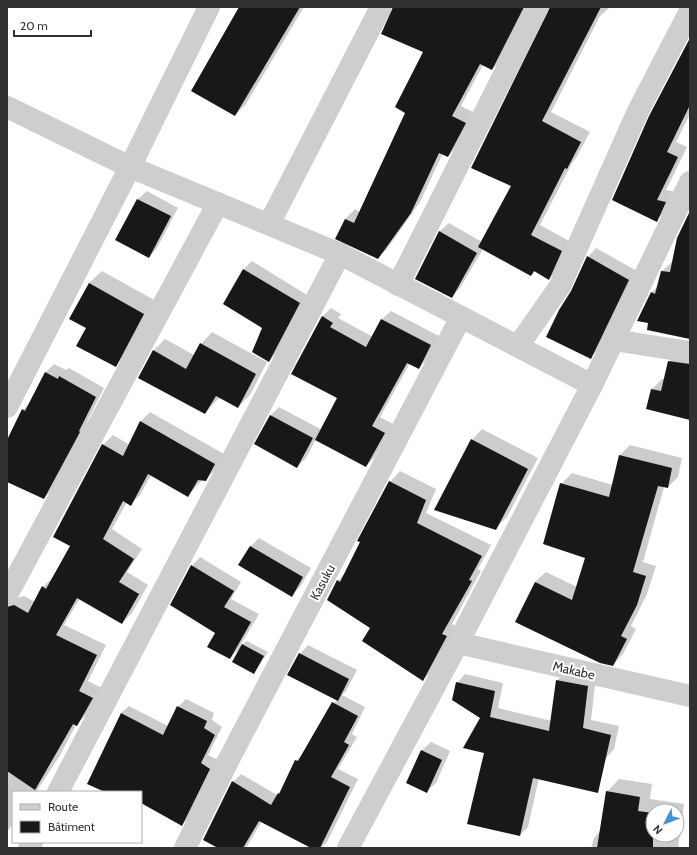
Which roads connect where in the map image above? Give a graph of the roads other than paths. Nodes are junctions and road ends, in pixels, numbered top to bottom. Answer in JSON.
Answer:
{"nodes":[{"id":1,"x":209,"y":7,"type":"edge"},
{"id":2,"x":381,"y":7,"type":"edge"},
{"id":3,"x":538,"y":7,"type":"edge"},
{"id":4,"x":690,"y":11,"type":"edge"},
{"id":5,"x":7,"y":107,"type":"edge"},
{"id":6,"x":130,"y":167,"type":"junction"},
{"id":7,"x":690,"y":182,"type":"edge"},
{"id":8,"x":218,"y":203,"type":"junction"},
{"id":9,"x":269,"y":224,"type":"junction"},
{"id":10,"x":340,"y":254,"type":"junction"},
{"id":11,"x":398,"y":285,"type":"junction"},
{"id":12,"x":460,"y":317,"type":"junction"},
{"id":13,"x":613,"y":340,"type":"junction"},
{"id":14,"x":518,"y":346,"type":"junction"},
{"id":15,"x":690,"y":352,"type":"edge"},
{"id":16,"x":592,"y":385,"type":"junction"},
{"id":17,"x":7,"y":408,"type":"edge"},
{"id":18,"x":7,"y":596,"type":"edge"},
{"id":19,"x":458,"y":643,"type":"junction"},
{"id":20,"x":690,"y":696,"type":"edge"},
{"id":21,"x":59,"y":791,"type":"edge"},
{"id":22,"x":185,"y":848,"type":"edge"},
{"id":23,"x":348,"y":848,"type":"edge"}],
"edges":[{"from":1,"to":6,"type":"street"},
{"from":2,"to":9,"type":"street"},
{"from":3,"to":11,"type":"street"},
{"from":4,"to":14,"type":"street"},
{"from":5,"to":6,"type":"street"},
{"from":6,"to":8,"type":"street"},
{"from":6,"to":17,"type":"street"},
{"from":7,"to":13,"type":"street"},
{"from":8,"to":9,"type":"street"},
{"from":8,"to":18,"type":"street"},
{"from":9,"to":10,"type":"street"},
{"from":10,"to":11,"type":"street"},
{"from":10,"to":21,"type":"street"},
{"from":11,"to":12,"type":"street"},
{"from":12,"to":14,"type":"street"},
{"from":12,"to":22,"type":"street","name":"Kasuku"},
{"from":13,"to":15,"type":"street"},
{"from":13,"to":16,"type":"street"},
{"from":14,"to":16,"type":"street"},
{"from":16,"to":19,"type":"street"},
{"from":19,"to":20,"type":"street","name":"Makabe"},
{"from":19,"to":23,"type":"street"}]}
